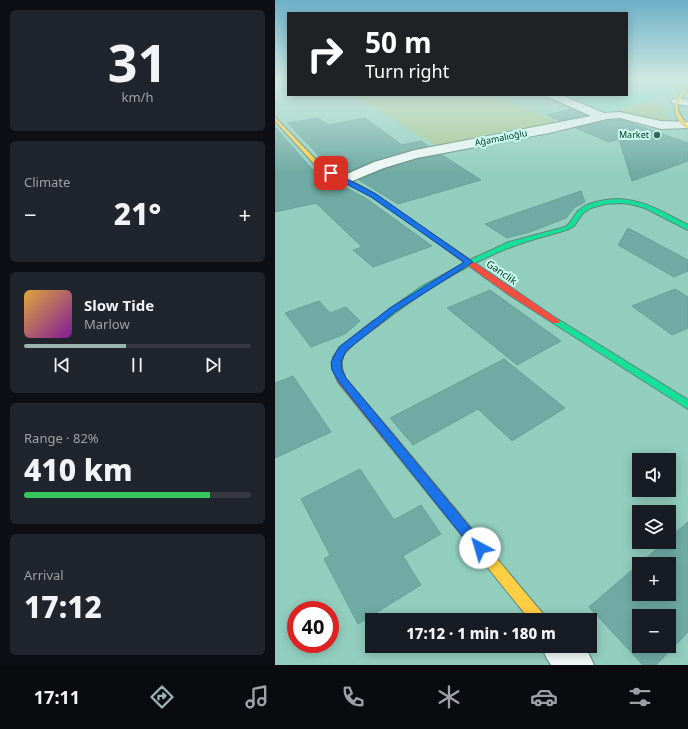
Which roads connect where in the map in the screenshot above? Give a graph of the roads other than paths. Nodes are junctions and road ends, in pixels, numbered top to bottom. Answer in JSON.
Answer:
{"nodes":[{"id":1,"x":589,"y":111,"type":"edge"},
{"id":2,"x":677,"y":111,"type":"edge"},
{"id":3,"x":603,"y":117,"type":"junction"},
{"id":4,"x":275,"y":118,"type":"edge"},
{"id":5,"x":686,"y":126,"type":"edge"},
{"id":6,"x":345,"y":180,"type":"junction"},
{"id":7,"x":688,"y":228,"type":"edge"},
{"id":8,"x":469,"y":262,"type":"junction"},
{"id":9,"x":688,"y":405,"type":"edge"},
{"id":10,"x":533,"y":613,"type":"edge"},
{"id":11,"x":566,"y":653,"type":"edge"},
{"id":12,"x":575,"y":665,"type":"edge"}],
"edges":[{"from":1,"to":3,"type":"street"},
{"from":2,"to":5,"type":"street"},
{"from":3,"to":5,"type":"street","name":"Ağamalıoğlu"},
{"from":3,"to":6,"type":"street","name":"Ağamalıoğlu"},
{"from":4,"to":6,"type":"street","name":"Gənclik"},
{"from":6,"to":8,"type":"street","name":"Gənclik"},
{"from":7,"to":8,"type":"street"},
{"from":8,"to":9,"type":"street","name":"Gənclik"},
{"from":8,"to":10,"type":"street"},
{"from":11,"to":12,"type":"street"}]}
